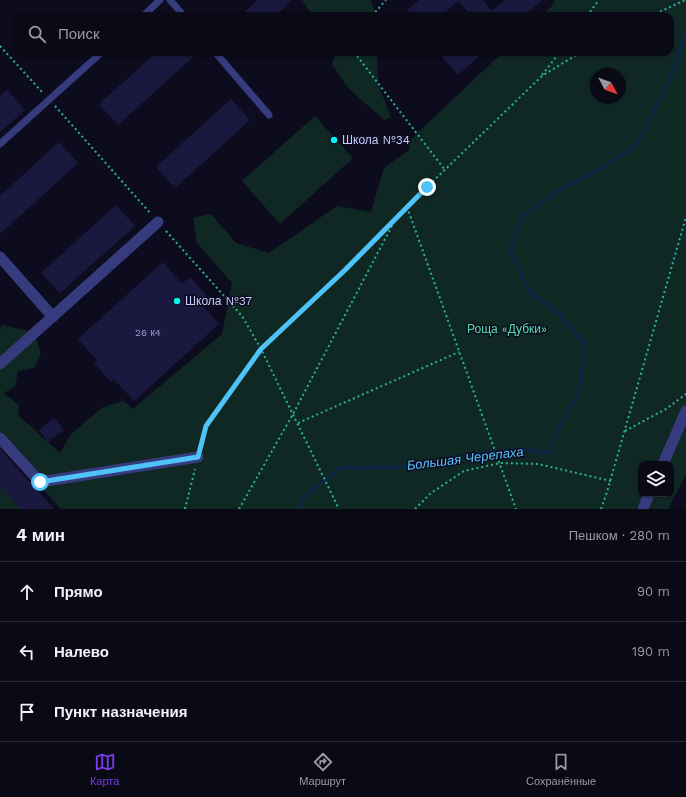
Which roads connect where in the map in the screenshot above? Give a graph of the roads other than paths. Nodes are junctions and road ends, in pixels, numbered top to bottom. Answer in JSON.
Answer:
{"nodes":[{"id":1,"x":160,"y":0,"type":"edge"},
{"id":2,"x":170,"y":0,"type":"edge"},
{"id":3,"x":147,"y":12,"type":"edge"},
{"id":4,"x":180,"y":12,"type":"edge"},
{"id":5,"x":98,"y":56,"type":"edge"},
{"id":6,"x":218,"y":56,"type":"edge"},
{"id":7,"x":269,"y":115,"type":"dead end"},
{"id":8,"x":0,"y":144,"type":"edge"},
{"id":9,"x":158,"y":222,"type":"road end"},
{"id":10,"x":0,"y":257,"type":"edge"},
{"id":11,"x":53,"y":317,"type":"junction"},
{"id":12,"x":0,"y":364,"type":"edge"},
{"id":13,"x":686,"y":411,"type":"edge"},
{"id":14,"x":0,"y":438,"type":"edge"},
{"id":15,"x":198,"y":457,"type":"road end"},
{"id":16,"x":663,"y":461,"type":"edge"},
{"id":17,"x":648,"y":497,"type":"edge"},
{"id":18,"x":642,"y":509,"type":"edge"}],
"edges":[{"from":1,"to":3,"type":"lane"},
{"from":2,"to":4,"type":"lane"},
{"from":5,"to":8,"type":"lane"},
{"from":6,"to":7,"type":"lane"},
{"from":9,"to":11,"type":"street"},
{"from":10,"to":11,"type":"street"},
{"from":11,"to":12,"type":"street"},
{"from":13,"to":16,"type":"street"},
{"from":14,"to":15,"type":"street"},
{"from":17,"to":18,"type":"street"}]}
